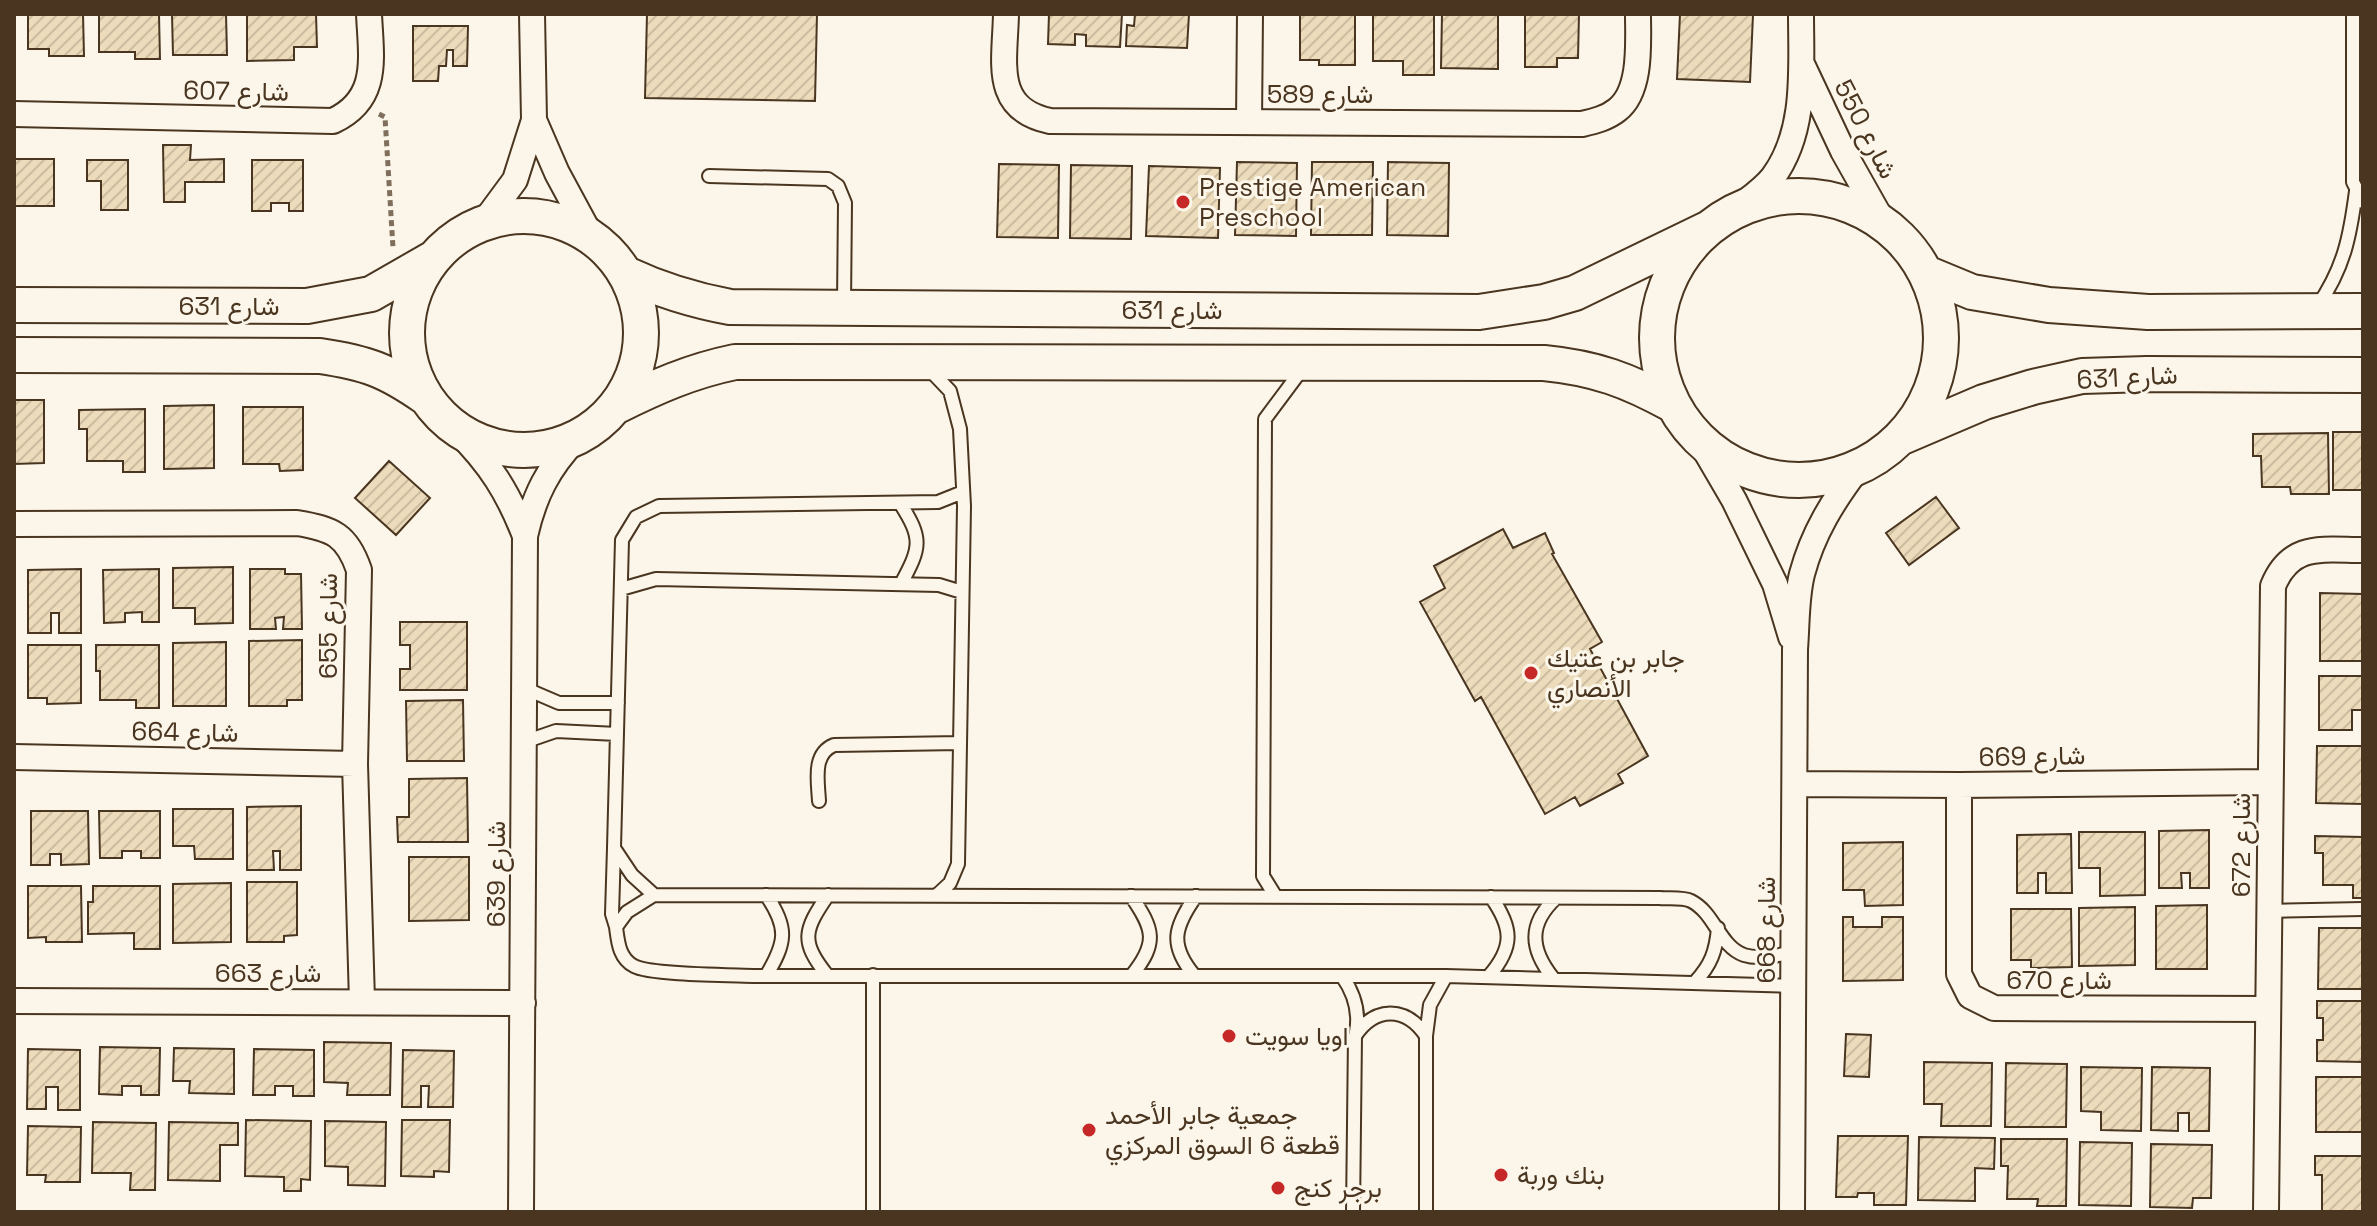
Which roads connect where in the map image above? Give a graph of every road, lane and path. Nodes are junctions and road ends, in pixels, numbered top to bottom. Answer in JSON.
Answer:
{"nodes":[{"id":1,"x":369,"y":14,"type":"edge"},
{"id":2,"x":532,"y":14,"type":"edge"},
{"id":3,"x":1006,"y":14,"type":"edge"},
{"id":4,"x":1250,"y":14,"type":"edge"},
{"id":5,"x":1638,"y":14,"type":"edge"},
{"id":6,"x":1801,"y":14,"type":"edge"},
{"id":7,"x":2353,"y":14,"type":"edge"},
{"id":8,"x":1801,"y":61,"type":"junction"},
{"id":9,"x":361,"y":101,"type":"junction"},
{"id":10,"x":14,"y":114,"type":"edge"},
{"id":11,"x":534,"y":120,"type":"junction"},
{"id":12,"x":1249,"y":122,"type":"junction"},
{"id":13,"x":709,"y":176,"type":"dead end"},
{"id":14,"x":2360,"y":196,"type":"edge"},
{"id":15,"x":1735,"y":210,"type":"junction"},
{"id":16,"x":484,"y":222,"type":"junction"},
{"id":17,"x":1883,"y":222,"type":"junction"},
{"id":18,"x":1707,"y":229,"type":"junction"},
{"id":19,"x":591,"y":236,"type":"junction"},
{"id":20,"x":433,"y":259,"type":"junction"},
{"id":21,"x":1926,"y":273,"type":"junction"},
{"id":22,"x":626,"y":274,"type":"junction"},
{"id":23,"x":395,"y":281,"type":"junction"},
{"id":24,"x":14,"y":305,"type":"edge"},
{"id":25,"x":844,"y":307,"type":"junction"},
{"id":26,"x":2314,"y":311,"type":"junction"},
{"id":27,"x":2363,"y":311,"type":"edge"},
{"id":28,"x":14,"y":355,"type":"edge"},
{"id":29,"x":922,"y":363,"type":"junction"},
{"id":30,"x":1307,"y":364,"type":"junction"},
{"id":31,"x":2363,"y":375,"type":"edge"},
{"id":32,"x":425,"y":397,"type":"junction"},
{"id":33,"x":1673,"y":405,"type":"junction"},
{"id":34,"x":615,"y":407,"type":"junction"},
{"id":35,"x":457,"y":431,"type":"junction"},
{"id":36,"x":1902,"y":437,"type":"junction"},
{"id":37,"x":576,"y":439,"type":"junction"},
{"id":38,"x":1699,"y":440,"type":"junction"},
{"id":39,"x":1858,"y":468,"type":"junction"},
{"id":40,"x":963,"y":492,"type":"junction"},
{"id":41,"x":900,"y":503,"type":"junction"},
{"id":42,"x":14,"y":524,"type":"edge"},
{"id":43,"x":525,"y":536,"type":"junction"},
{"id":44,"x":2363,"y":550,"type":"edge"},
{"id":45,"x":901,"y":584,"type":"junction"},
{"id":46,"x":621,"y":589,"type":"junction"},
{"id":47,"x":962,"y":592,"type":"junction"},
{"id":48,"x":1795,"y":649,"type":"junction"},
{"id":49,"x":524,"y":688,"type":"junction"},
{"id":50,"x":618,"y":703,"type":"junction"},
{"id":51,"x":617,"y":734,"type":"junction"},
{"id":52,"x":524,"y":742,"type":"junction"},
{"id":53,"x":960,"y":743,"type":"junction"},
{"id":54,"x":14,"y":757,"type":"edge"},
{"id":55,"x":355,"y":764,"type":"junction"},
{"id":56,"x":2269,"y":782,"type":"junction"},
{"id":57,"x":1795,"y":784,"type":"junction"},
{"id":58,"x":1959,"y":785,"type":"junction"},
{"id":59,"x":819,"y":801,"type":"dead end"},
{"id":60,"x":614,"y":848,"type":"junction"},
{"id":61,"x":654,"y":895,"type":"junction"},
{"id":62,"x":766,"y":895,"type":"junction"},
{"id":63,"x":828,"y":895,"type":"junction"},
{"id":64,"x":936,"y":896,"type":"junction"},
{"id":65,"x":1131,"y":896,"type":"junction"},
{"id":66,"x":1196,"y":896,"type":"junction"},
{"id":67,"x":1276,"y":897,"type":"junction"},
{"id":68,"x":1491,"y":897,"type":"junction"},
{"id":69,"x":1556,"y":898,"type":"junction"},
{"id":70,"x":2363,"y":909,"type":"edge"},
{"id":71,"x":2268,"y":911,"type":"junction"},
{"id":72,"x":616,"y":927,"type":"junction"},
{"id":73,"x":1718,"y":928,"type":"junction"},
{"id":74,"x":1794,"y":952,"type":"junction"},
{"id":75,"x":827,"y":975,"type":"junction"},
{"id":76,"x":873,"y":975,"type":"junction"},
{"id":77,"x":1132,"y":975,"type":"junction"},
{"id":78,"x":1194,"y":975,"type":"junction"},
{"id":79,"x":766,"y":976,"type":"junction"},
{"id":80,"x":1342,"y":976,"type":"junction"},
{"id":81,"x":1446,"y":976,"type":"junction"},
{"id":82,"x":1489,"y":976,"type":"junction"},
{"id":83,"x":1553,"y":978,"type":"junction"},
{"id":84,"x":1695,"y":982,"type":"junction"},
{"id":85,"x":1794,"y":986,"type":"junction"},
{"id":86,"x":14,"y":1001,"type":"edge"},
{"id":87,"x":362,"y":1001,"type":"junction"},
{"id":88,"x":523,"y":1003,"type":"junction"},
{"id":89,"x":2268,"y":1009,"type":"junction"},
{"id":90,"x":1355,"y":1036,"type":"junction"},
{"id":91,"x":1426,"y":1036,"type":"junction"},
{"id":92,"x":521,"y":1212,"type":"edge"},
{"id":93,"x":873,"y":1212,"type":"edge"},
{"id":94,"x":1353,"y":1212,"type":"edge"},
{"id":95,"x":1426,"y":1212,"type":"edge"},
{"id":96,"x":1792,"y":1212,"type":"edge"},
{"id":97,"x":2266,"y":1212,"type":"edge"}],
"edges":[{"from":1,"to":9,"type":"street"},
{"from":2,"to":11,"type":"street"},
{"from":3,"to":12,"type":"street","name":"شارع 589"},
{"from":4,"to":12,"type":"street"},
{"from":5,"to":12,"type":"street","name":"شارع 589"},
{"from":6,"to":8,"type":"street","name":"شارع 550"},
{"from":7,"to":14,"type":"lane"},
{"from":8,"to":15,"type":"street","name":"شارع 550"},
{"from":8,"to":17,"type":"street","name":"شارع 550"},
{"from":9,"to":10,"type":"street","name":"شارع 607"},
{"from":9,"to":23,"type":"path"},
{"from":11,"to":16,"type":"street"},
{"from":11,"to":19,"type":"street"},
{"from":13,"to":25,"type":"lane"},
{"from":14,"to":26,"type":"lane"},
{"from":15,"to":17,"type":"main road"},
{"from":15,"to":18,"type":"main road"},
{"from":16,"to":19,"type":"main road"},
{"from":16,"to":20,"type":"main road"},
{"from":17,"to":21,"type":"main road"},
{"from":18,"to":25,"type":"main road","name":"شارع 631"},
{"from":18,"to":33,"type":"main road"},
{"from":19,"to":22,"type":"main road"},
{"from":20,"to":23,"type":"main road","name":"شارع 631"},
{"from":20,"to":32,"type":"main road"},
{"from":21,"to":26,"type":"main road"},
{"from":21,"to":36,"type":"main road"},
{"from":22,"to":25,"type":"main road","name":"شارع 631"},
{"from":22,"to":34,"type":"main road"},
{"from":23,"to":24,"type":"main road","name":"شارع 631"},
{"from":26,"to":27,"type":"main road"},
{"from":28,"to":32,"type":"main road","name":"شارع 631"},
{"from":29,"to":30,"type":"main road","name":"شارع 631"},
{"from":29,"to":34,"type":"main road","name":"شارع 631"},
{"from":29,"to":40,"type":"lane"},
{"from":30,"to":33,"type":"main road","name":"شارع 631"},
{"from":30,"to":67,"type":"lane"},
{"from":31,"to":36,"type":"main road","name":"شارع 631"},
{"from":32,"to":35,"type":"main road"},
{"from":33,"to":38,"type":"main road"},
{"from":34,"to":37,"type":"main road"},
{"from":35,"to":37,"type":"main road"},
{"from":35,"to":43,"type":"street","name":"شارع 639"},
{"from":36,"to":39,"type":"main road"},
{"from":37,"to":43,"type":"street","name":"شارع 639"},
{"from":38,"to":39,"type":"main road"},
{"from":38,"to":48,"type":"street","name":"شارع 668"},
{"from":39,"to":48,"type":"street","name":"شارع 668"},
{"from":40,"to":41,"type":"lane"},
{"from":40,"to":47,"type":"lane"},
{"from":41,"to":45,"type":"lane"},
{"from":41,"to":46,"type":"lane"},
{"from":42,"to":55,"type":"street","name":"شارع 655"},
{"from":43,"to":49,"type":"street","name":"شارع 639"},
{"from":44,"to":56,"type":"street","name":"شارع 672"},
{"from":45,"to":46,"type":"lane"},
{"from":45,"to":47,"type":"lane"},
{"from":46,"to":50,"type":"lane"},
{"from":47,"to":53,"type":"lane"},
{"from":48,"to":57,"type":"street","name":"شارع 668"},
{"from":49,"to":50,"type":"lane"},
{"from":49,"to":52,"type":"street","name":"شارع 639"},
{"from":50,"to":51,"type":"lane"},
{"from":51,"to":52,"type":"lane"},
{"from":51,"to":60,"type":"lane"},
{"from":52,"to":88,"type":"street","name":"شارع 639"},
{"from":53,"to":59,"type":"lane"},
{"from":53,"to":64,"type":"lane"},
{"from":54,"to":55,"type":"street","name":"شارع 664"},
{"from":55,"to":87,"type":"street","name":"شارع 655"},
{"from":56,"to":58,"type":"street","name":"شارع 669"},
{"from":56,"to":71,"type":"street","name":"شارع 672"},
{"from":57,"to":58,"type":"street","name":"شارع 669"},
{"from":57,"to":74,"type":"street","name":"شارع 668"},
{"from":58,"to":89,"type":"street","name":"شارع 670"},
{"from":60,"to":61,"type":"lane"},
{"from":60,"to":72,"type":"lane"},
{"from":61,"to":62,"type":"lane"},
{"from":61,"to":72,"type":"lane"},
{"from":62,"to":63,"type":"lane"},
{"from":62,"to":79,"type":"lane"},
{"from":63,"to":64,"type":"lane"},
{"from":63,"to":75,"type":"lane"},
{"from":64,"to":65,"type":"lane"},
{"from":65,"to":66,"type":"lane"},
{"from":65,"to":77,"type":"lane"},
{"from":66,"to":67,"type":"lane"},
{"from":66,"to":78,"type":"lane"},
{"from":67,"to":68,"type":"lane"},
{"from":68,"to":69,"type":"lane"},
{"from":68,"to":82,"type":"lane"},
{"from":69,"to":73,"type":"lane"},
{"from":69,"to":83,"type":"lane"},
{"from":70,"to":71,"type":"lane"},
{"from":71,"to":89,"type":"street","name":"شارع 672"},
{"from":72,"to":79,"type":"lane"},
{"from":73,"to":74,"type":"lane"},
{"from":73,"to":84,"type":"lane"},
{"from":74,"to":85,"type":"street","name":"شارع 668"},
{"from":75,"to":76,"type":"lane"},
{"from":75,"to":79,"type":"lane"},
{"from":76,"to":77,"type":"lane"},
{"from":76,"to":93,"type":"lane"},
{"from":77,"to":78,"type":"lane"},
{"from":78,"to":80,"type":"lane"},
{"from":80,"to":81,"type":"lane"},
{"from":80,"to":90,"type":"lane"},
{"from":81,"to":82,"type":"lane"},
{"from":81,"to":91,"type":"lane"},
{"from":82,"to":83,"type":"lane"},
{"from":83,"to":84,"type":"lane"},
{"from":84,"to":85,"type":"lane"},
{"from":85,"to":96,"type":"street","name":"شارع 668"},
{"from":86,"to":87,"type":"street","name":"شارع 663"},
{"from":87,"to":88,"type":"street","name":"شارع 663"},
{"from":88,"to":92,"type":"street","name":"شارع 639"},
{"from":89,"to":97,"type":"street","name":"شارع 672"},
{"from":90,"to":91,"type":"lane"},
{"from":90,"to":94,"type":"lane"},
{"from":91,"to":95,"type":"lane"}]}
